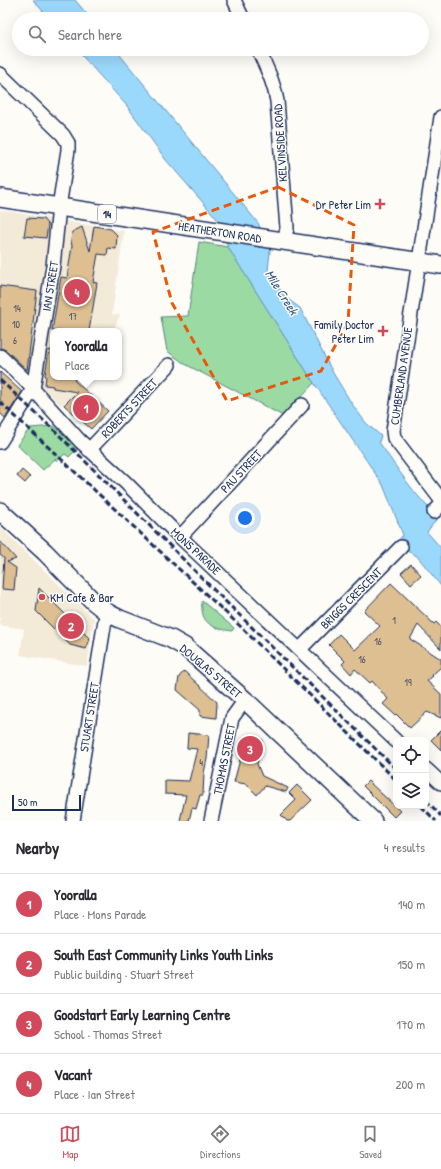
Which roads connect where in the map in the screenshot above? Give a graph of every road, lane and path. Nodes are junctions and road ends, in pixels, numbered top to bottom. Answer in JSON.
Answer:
{"nodes":[{"id":1,"x":234,"y":0,"type":"edge"},
{"id":2,"x":240,"y":12,"type":"edge"},
{"id":3,"x":262,"y":56,"type":"edge"},
{"id":4,"x":0,"y":74,"type":"edge"},
{"id":5,"x":441,"y":117,"type":"edge"},
{"id":6,"x":0,"y":198,"type":"edge"},
{"id":7,"x":60,"y":207,"type":"junction"},
{"id":8,"x":284,"y":242,"type":"junction"},
{"id":9,"x":418,"y":261,"type":"junction"},
{"id":10,"x":441,"y":264,"type":"edge"},
{"id":11,"x":0,"y":356,"type":"edge"},
{"id":12,"x":169,"y":365,"type":"dead end"},
{"id":13,"x":33,"y":389,"type":"junction"},
{"id":14,"x":302,"y":405,"type":"dead end"},
{"id":15,"x":0,"y":442,"type":"edge"},
{"id":16,"x":89,"y":450,"type":"junction"},
{"id":17,"x":441,"y":500,"type":"edge"},
{"id":18,"x":0,"y":510,"type":"edge"},
{"id":19,"x":180,"y":536,"type":"junction"},
{"id":20,"x":401,"y":547,"type":"dead end"},
{"id":21,"x":108,"y":613,"type":"junction"},
{"id":22,"x":300,"y":649,"type":"junction"},
{"id":23,"x":245,"y":700,"type":"junction"},
{"id":24,"x":393,"y":738,"type":"edge"},
{"id":25,"x":429,"y":772,"type":"edge"},
{"id":26,"x":441,"y":783,"type":"edge"},
{"id":27,"x":73,"y":821,"type":"edge"},
{"id":28,"x":211,"y":821,"type":"edge"},
{"id":29,"x":373,"y":821,"type":"edge"}],
"edges":[{"from":1,"to":2,"type":"street"},
{"from":3,"to":8,"type":"street","name":"KELVINSIDE ROAD"},
{"from":4,"to":7,"type":"street","name":"IAN STREET"},
{"from":5,"to":9,"type":"street","name":"CUMBERLAND AVENUE"},
{"from":6,"to":7,"type":"main road","name":"HEATHERTON ROAD","number":"14"},
{"from":7,"to":8,"type":"main road","name":"HEATHERTON ROAD","number":"14"},
{"from":7,"to":13,"type":"street","name":"IAN STREET"},
{"from":8,"to":9,"type":"main road","name":"HEATHERTON ROAD","number":"14"},
{"from":9,"to":10,"type":"main road","name":"HEATHERTON ROAD","number":"14"},
{"from":9,"to":17,"type":"street","name":"CUMBERLAND AVENUE"},
{"from":11,"to":13,"type":"street","name":"MONS PARADE"},
{"from":12,"to":16,"type":"street","name":"ROBERTS STREET"},
{"from":13,"to":15,"type":"street"},
{"from":13,"to":16,"type":"street","name":"MONS PARADE"},
{"from":14,"to":19,"type":"street","name":"PAU STREET"},
{"from":16,"to":19,"type":"street","name":"MONS PARADE"},
{"from":18,"to":21,"type":"main road","name":"DOUGLAS STREET"},
{"from":19,"to":22,"type":"street","name":"MONS PARADE"},
{"from":20,"to":22,"type":"street","name":"BRIGGS CRESCENT"},
{"from":21,"to":23,"type":"main road","name":"DOUGLAS STREET"},
{"from":21,"to":27,"type":"street","name":"STUART STREET"},
{"from":22,"to":24,"type":"street","name":"MONS PARADE"},
{"from":23,"to":28,"type":"street","name":"THOMAS STREET"},
{"from":23,"to":29,"type":"main road","name":"DOUGLAS STREET"},
{"from":25,"to":26,"type":"street"}]}
